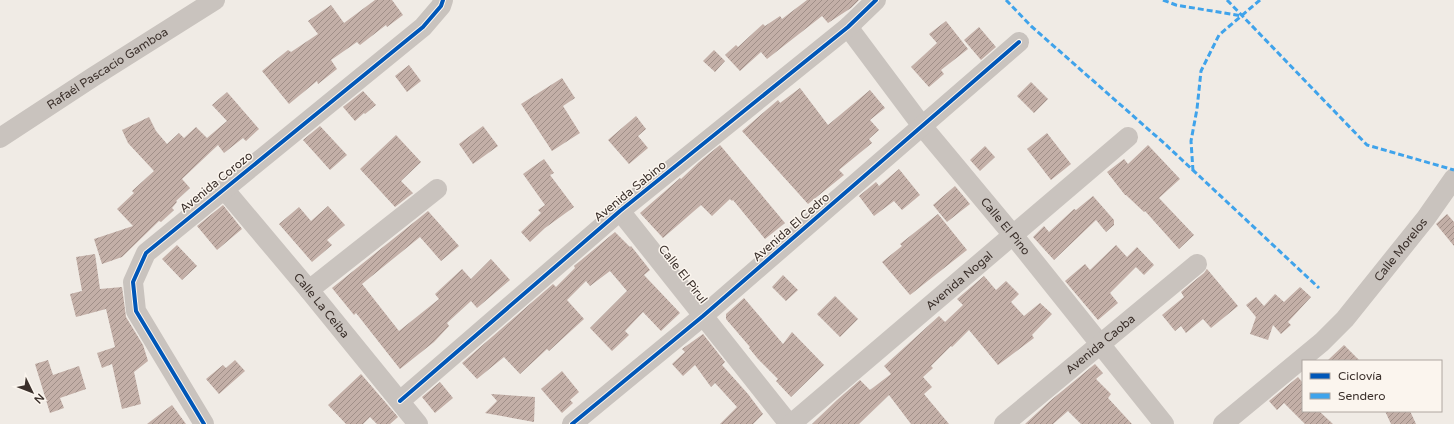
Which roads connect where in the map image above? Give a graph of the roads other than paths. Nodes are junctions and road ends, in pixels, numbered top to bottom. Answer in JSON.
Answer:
{"nodes":[{"id":1,"x":215,"y":0,"type":"edge"},
{"id":2,"x":443,"y":0,"type":"edge"},
{"id":3,"x":876,"y":0,"type":"edge"},
{"id":4,"x":848,"y":27,"type":"junction"},
{"id":5,"x":1020,"y":42,"type":"dead end"},
{"id":6,"x":922,"y":126,"type":"junction"},
{"id":7,"x":1128,"y":137,"type":"dead end"},
{"id":8,"x":0,"y":138,"type":"edge"},
{"id":9,"x":1454,"y":178,"type":"edge"},
{"id":10,"x":224,"y":188,"type":"junction"},
{"id":11,"x":437,"y":189,"type":"dead end"},
{"id":12,"x":620,"y":211,"type":"junction"},
{"id":13,"x":1013,"y":235,"type":"junction"},
{"id":14,"x":1197,"y":264,"type":"dead end"},
{"id":15,"x":309,"y":290,"type":"junction"},
{"id":16,"x":703,"y":316,"type":"junction"},
{"id":17,"x":1101,"y":344,"type":"junction"},
{"id":18,"x":400,"y":401,"type":"junction"},
{"id":19,"x":204,"y":424,"type":"edge"},
{"id":20,"x":418,"y":424,"type":"edge"},
{"id":21,"x":572,"y":424,"type":"edge"},
{"id":22,"x":790,"y":424,"type":"edge"},
{"id":23,"x":1004,"y":424,"type":"edge"},
{"id":24,"x":1164,"y":424,"type":"edge"},
{"id":25,"x":1223,"y":424,"type":"edge"}],
"edges":[{"from":1,"to":8,"type":"street","name":"Rafaél Pascacio Gamboa"},
{"from":2,"to":10,"type":"street","name":"Avenida Corozo"},
{"from":3,"to":4,"type":"street","name":"Avenida Sabino"},
{"from":4,"to":6,"type":"street","name":"Calle El Pino"},
{"from":4,"to":12,"type":"street","name":"Avenida Sabino"},
{"from":5,"to":6,"type":"street","name":"Avenida El Cedro"},
{"from":6,"to":13,"type":"street","name":"Calle El Pino"},
{"from":6,"to":16,"type":"street","name":"Avenida El Cedro"},
{"from":7,"to":13,"type":"street","name":"Avenida Nogal"},
{"from":9,"to":25,"type":"street","name":"Calle Morelos"},
{"from":10,"to":15,"type":"street","name":"Calle La Ceiba"},
{"from":10,"to":19,"type":"street","name":"Avenida Corozo"},
{"from":11,"to":15,"type":"street"},
{"from":12,"to":16,"type":"street","name":"Calle El Pirul"},
{"from":12,"to":18,"type":"street","name":"Avenida Sabino"},
{"from":13,"to":17,"type":"street","name":"Calle El Pino"},
{"from":13,"to":22,"type":"street","name":"Avenida Nogal"},
{"from":14,"to":17,"type":"street","name":"Avenida Caoba"},
{"from":15,"to":18,"type":"street","name":"Calle La Ceiba"},
{"from":16,"to":21,"type":"street","name":"Avenida El Cedro"},
{"from":16,"to":22,"type":"street","name":"Calle El Pirul"},
{"from":17,"to":23,"type":"street","name":"Avenida Caoba"},
{"from":17,"to":24,"type":"street","name":"Calle El Pino"},
{"from":18,"to":20,"type":"street","name":"Calle La Ceiba"}]}
